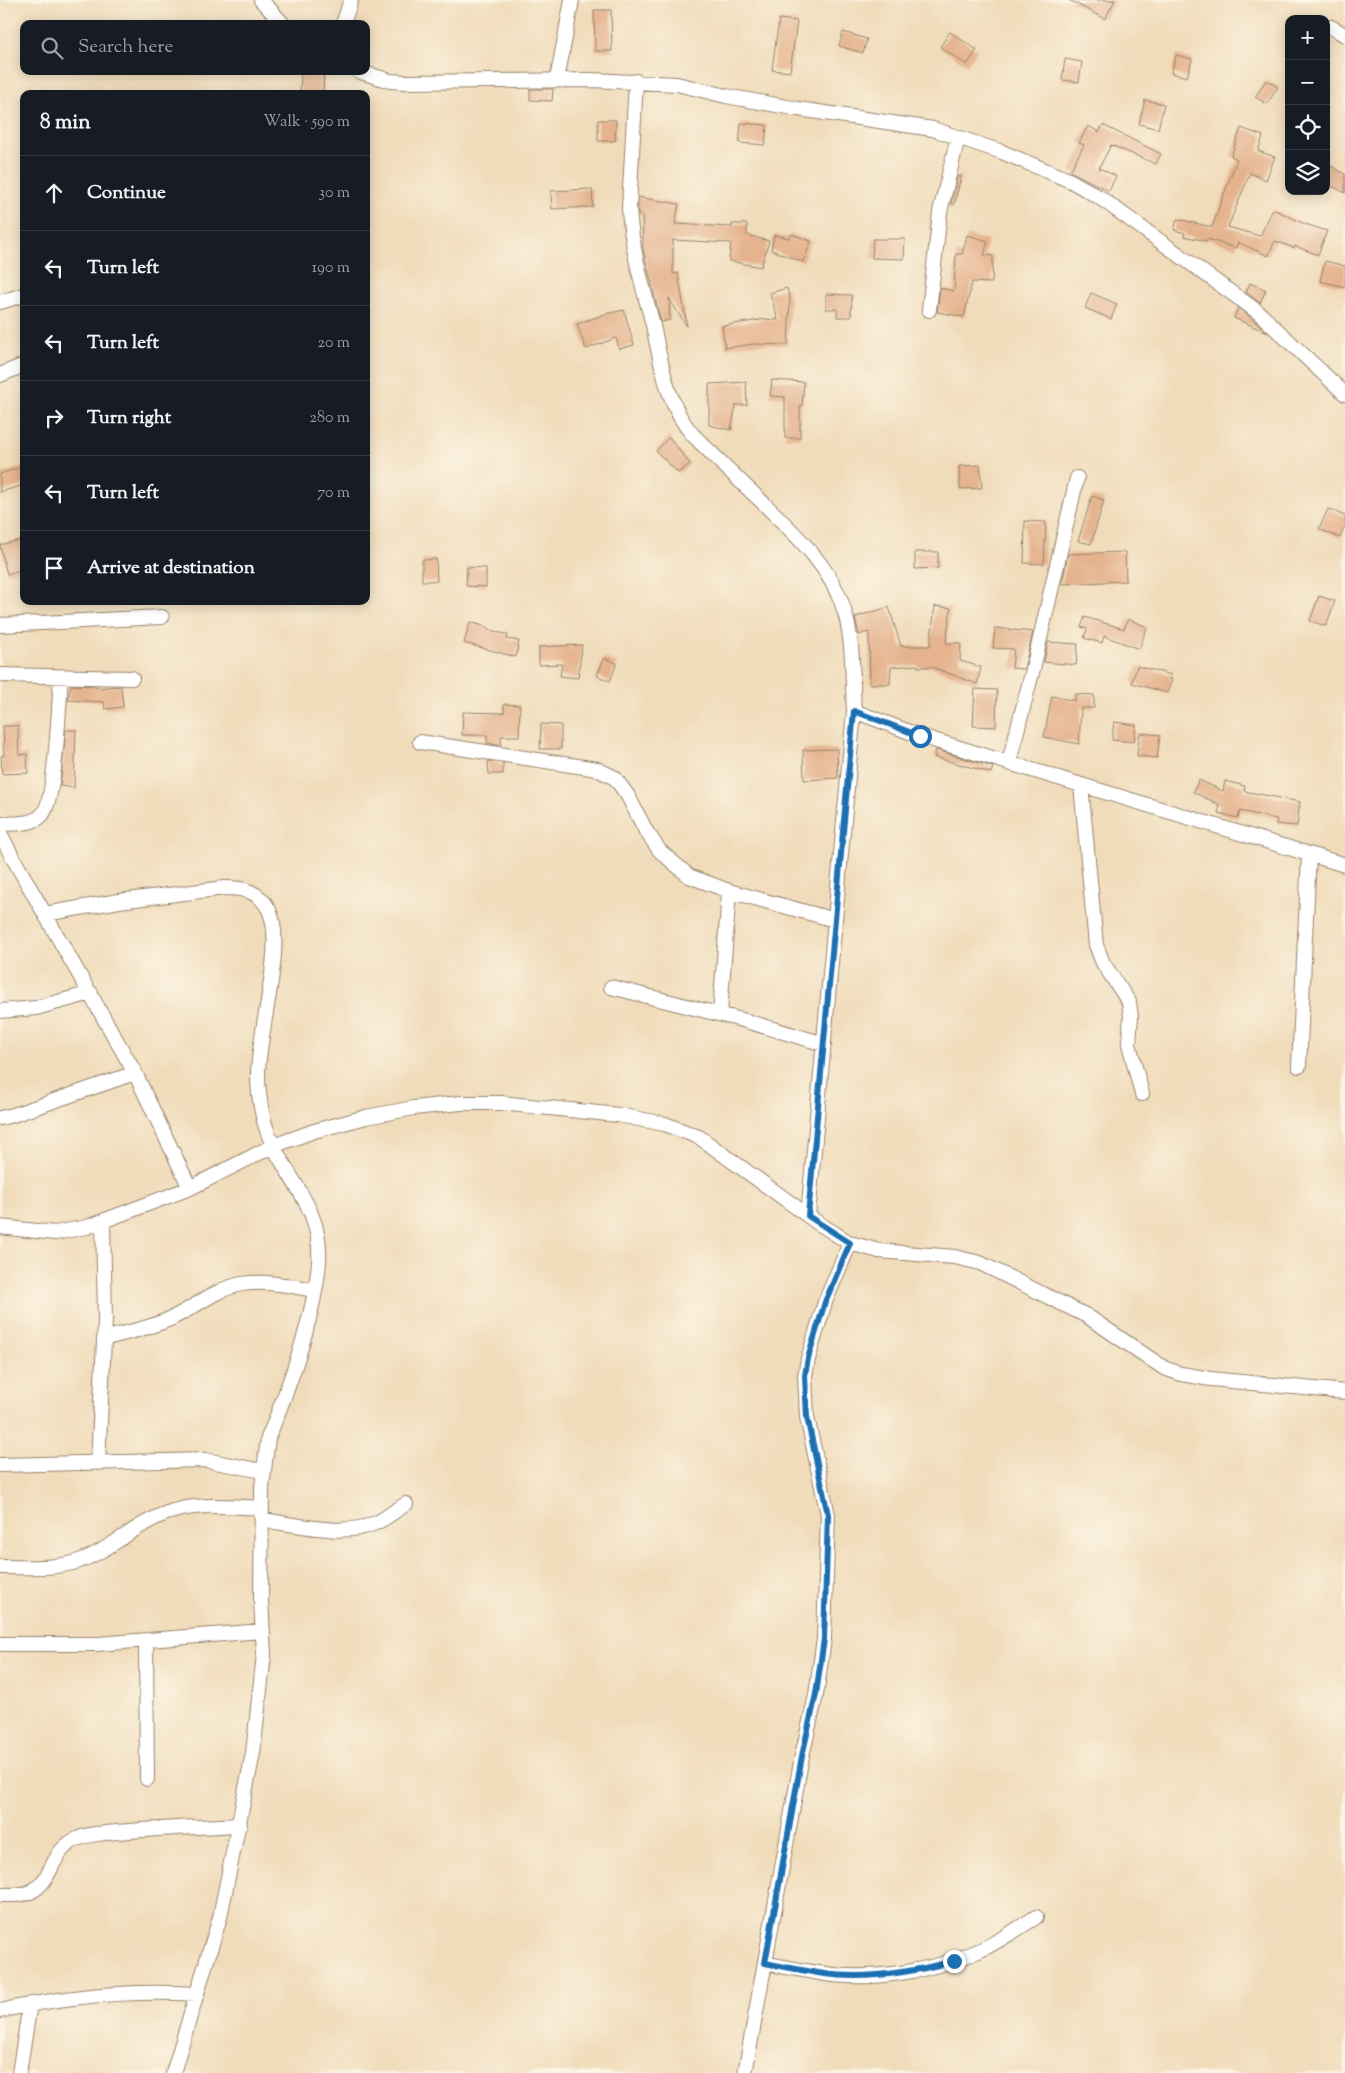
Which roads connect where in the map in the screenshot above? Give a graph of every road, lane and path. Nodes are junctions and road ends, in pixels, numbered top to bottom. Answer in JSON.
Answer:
{"nodes":[{"id":1,"x":261,"y":0,"type":"edge"},
{"id":2,"x":351,"y":0,"type":"edge"},
{"id":3,"x":572,"y":0,"type":"edge"},
{"id":4,"x":279,"y":20,"type":"edge"},
{"id":5,"x":345,"y":20,"type":"edge"},
{"id":6,"x":1331,"y":26,"type":"dead end"},
{"id":7,"x":1345,"y":35,"type":"edge"},
{"id":8,"x":370,"y":75,"type":"edge"},
{"id":9,"x":558,"y":80,"type":"junction"},
{"id":10,"x":636,"y":81,"type":"junction"},
{"id":11,"x":958,"y":137,"type":"junction"},
{"id":12,"x":20,"y":296,"type":"edge"},
{"id":13,"x":0,"y":302,"type":"edge"},
{"id":14,"x":929,"y":310,"type":"dead end"},
{"id":15,"x":20,"y":367,"type":"edge"},
{"id":16,"x":0,"y":375,"type":"edge"},
{"id":17,"x":1345,"y":394,"type":"edge"},
{"id":18,"x":1077,"y":478,"type":"dead end"},
{"id":19,"x":162,"y":617,"type":"dead end"},
{"id":20,"x":0,"y":624,"type":"edge"},
{"id":21,"x":0,"y":675,"type":"edge"},
{"id":22,"x":61,"y":677,"type":"junction"},
{"id":23,"x":132,"y":678,"type":"dead end"},
{"id":24,"x":854,"y":711,"type":"junction"},
{"id":25,"x":420,"y":742,"type":"dead end"},
{"id":26,"x":1008,"y":762,"type":"junction"},
{"id":27,"x":1081,"y":785,"type":"junction"},
{"id":28,"x":0,"y":824,"type":"edge"},
{"id":29,"x":0,"y":833,"type":"edge"},
{"id":30,"x":1309,"y":854,"type":"junction"},
{"id":31,"x":6,"y":860,"type":"edge"},
{"id":32,"x":1345,"y":865,"type":"edge"},
{"id":33,"x":729,"y":890,"type":"junction"},
{"id":34,"x":45,"y":914,"type":"junction"},
{"id":35,"x":835,"y":920,"type":"junction"},
{"id":36,"x":611,"y":987,"type":"dead end"},
{"id":37,"x":91,"y":993,"type":"junction"},
{"id":38,"x":0,"y":1011,"type":"edge"},
{"id":39,"x":720,"y":1014,"type":"junction"},
{"id":40,"x":824,"y":1044,"type":"junction"},
{"id":41,"x":1298,"y":1066,"type":"dead end"},
{"id":42,"x":135,"y":1074,"type":"junction"},
{"id":43,"x":1142,"y":1094,"type":"dead end"},
{"id":44,"x":0,"y":1118,"type":"edge"},
{"id":45,"x":273,"y":1146,"type":"junction"},
{"id":46,"x":190,"y":1188,"type":"junction"},
{"id":47,"x":808,"y":1216,"type":"junction"},
{"id":48,"x":103,"y":1222,"type":"junction"},
{"id":49,"x":0,"y":1227,"type":"edge"},
{"id":50,"x":850,"y":1243,"type":"junction"},
{"id":51,"x":315,"y":1290,"type":"junction"},
{"id":52,"x":104,"y":1339,"type":"junction"},
{"id":53,"x":1345,"y":1392,"type":"edge"},
{"id":54,"x":98,"y":1463,"type":"junction"},
{"id":55,"x":0,"y":1465,"type":"edge"},
{"id":56,"x":264,"y":1471,"type":"junction"},
{"id":57,"x":406,"y":1504,"type":"dead end"},
{"id":58,"x":262,"y":1514,"type":"junction"},
{"id":59,"x":0,"y":1568,"type":"edge"},
{"id":60,"x":264,"y":1631,"type":"junction"},
{"id":61,"x":146,"y":1641,"type":"junction"},
{"id":62,"x":0,"y":1644,"type":"edge"},
{"id":63,"x":147,"y":1778,"type":"dead end"},
{"id":64,"x":240,"y":1825,"type":"junction"},
{"id":65,"x":0,"y":1895,"type":"edge"},
{"id":66,"x":1036,"y":1917,"type":"dead end"},
{"id":67,"x":765,"y":1963,"type":"junction"},
{"id":68,"x":197,"y":1994,"type":"junction"},
{"id":69,"x":30,"y":2004,"type":"junction"},
{"id":70,"x":0,"y":2011,"type":"edge"},
{"id":71,"x":19,"y":2073,"type":"edge"},
{"id":72,"x":173,"y":2073,"type":"edge"},
{"id":73,"x":745,"y":2073,"type":"edge"}],
"edges":[{"from":1,"to":4,"type":"street"},
{"from":2,"to":5,"type":"street"},
{"from":3,"to":9,"type":"street"},
{"from":6,"to":7,"type":"street"},
{"from":8,"to":9,"type":"street"},
{"from":9,"to":10,"type":"street"},
{"from":10,"to":11,"type":"street"},
{"from":10,"to":24,"type":"street"},
{"from":11,"to":14,"type":"street"},
{"from":11,"to":17,"type":"street"},
{"from":12,"to":13,"type":"street"},
{"from":15,"to":16,"type":"street"},
{"from":18,"to":26,"type":"street"},
{"from":19,"to":20,"type":"street"},
{"from":21,"to":22,"type":"street"},
{"from":22,"to":23,"type":"street"},
{"from":22,"to":28,"type":"street"},
{"from":24,"to":26,"type":"street"},
{"from":24,"to":35,"type":"street"},
{"from":25,"to":33,"type":"street"},
{"from":26,"to":27,"type":"street"},
{"from":27,"to":30,"type":"street"},
{"from":27,"to":43,"type":"street"},
{"from":29,"to":31,"type":"street"},
{"from":30,"to":32,"type":"street"},
{"from":30,"to":41,"type":"street"},
{"from":31,"to":34,"type":"street"},
{"from":33,"to":35,"type":"street"},
{"from":33,"to":39,"type":"street"},
{"from":34,"to":37,"type":"street"},
{"from":34,"to":45,"type":"street"},
{"from":35,"to":40,"type":"street"},
{"from":36,"to":39,"type":"street"},
{"from":37,"to":38,"type":"street"},
{"from":37,"to":42,"type":"street"},
{"from":39,"to":40,"type":"street"},
{"from":40,"to":47,"type":"street"},
{"from":42,"to":44,"type":"street"},
{"from":42,"to":46,"type":"street"},
{"from":45,"to":46,"type":"street"},
{"from":45,"to":47,"type":"street"},
{"from":45,"to":51,"type":"street"},
{"from":46,"to":48,"type":"street"},
{"from":47,"to":50,"type":"street"},
{"from":48,"to":49,"type":"street"},
{"from":48,"to":52,"type":"street"},
{"from":50,"to":53,"type":"street"},
{"from":50,"to":67,"type":"street"},
{"from":51,"to":52,"type":"street"},
{"from":51,"to":56,"type":"street"},
{"from":52,"to":54,"type":"street"},
{"from":54,"to":55,"type":"street"},
{"from":54,"to":56,"type":"street"},
{"from":56,"to":58,"type":"street"},
{"from":57,"to":58,"type":"street"},
{"from":58,"to":59,"type":"street"},
{"from":58,"to":60,"type":"street"},
{"from":60,"to":61,"type":"street"},
{"from":60,"to":64,"type":"street"},
{"from":61,"to":62,"type":"street"},
{"from":61,"to":63,"type":"street"},
{"from":64,"to":65,"type":"street"},
{"from":64,"to":68,"type":"street"},
{"from":66,"to":67,"type":"street"},
{"from":67,"to":73,"type":"street"},
{"from":68,"to":69,"type":"street"},
{"from":68,"to":72,"type":"street"},
{"from":69,"to":70,"type":"street"},
{"from":69,"to":71,"type":"street"}]}
